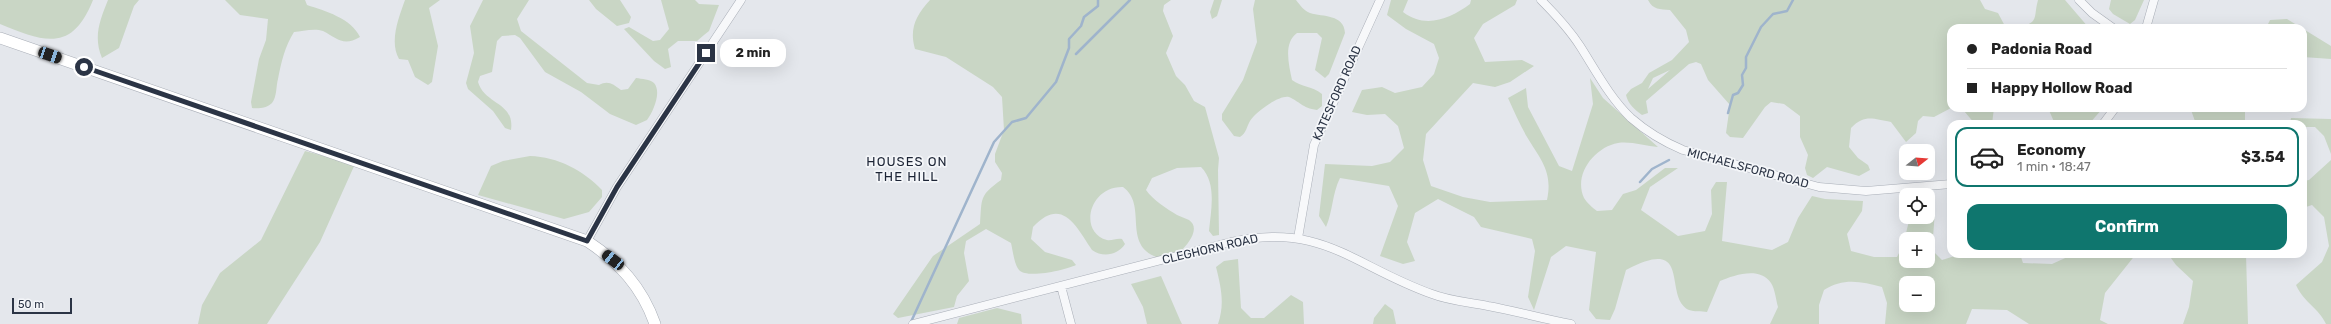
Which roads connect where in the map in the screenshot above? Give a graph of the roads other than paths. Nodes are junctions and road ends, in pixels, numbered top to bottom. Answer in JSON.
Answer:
{"nodes":[{"id":1,"x":741,"y":0,"type":"edge"},
{"id":2,"x":1380,"y":0,"type":"edge"},
{"id":3,"x":1541,"y":0,"type":"edge"},
{"id":4,"x":2080,"y":0,"type":"edge"},
{"id":5,"x":2154,"y":0,"type":"edge"},
{"id":6,"x":2107,"y":24,"type":"edge"},
{"id":7,"x":2147,"y":24,"type":"edge"},
{"id":8,"x":0,"y":38,"type":"edge"},
{"id":9,"x":1947,"y":184,"type":"edge"},
{"id":10,"x":1298,"y":238,"type":"junction"},
{"id":11,"x":587,"y":241,"type":"junction"},
{"id":12,"x":1061,"y":286,"type":"junction"},
{"id":13,"x":655,"y":324,"type":"edge"},
{"id":14,"x":913,"y":324,"type":"edge"},
{"id":15,"x":1071,"y":324,"type":"edge"},
{"id":16,"x":1571,"y":324,"type":"edge"}],
"edges":[{"from":1,"to":11,"type":"street"},
{"from":2,"to":10,"type":"street","name":"KATESFORD ROAD"},
{"from":3,"to":9,"type":"street","name":"MICHAELSFORD ROAD"},
{"from":4,"to":6,"type":"street"},
{"from":5,"to":7,"type":"street"},
{"from":8,"to":11,"type":"main road"},
{"from":10,"to":12,"type":"street","name":"CLEGHORN ROAD"},
{"from":10,"to":16,"type":"street","name":"CLEGHORN ROAD"},
{"from":11,"to":13,"type":"main road"},
{"from":12,"to":14,"type":"street","name":"CLEGHORN ROAD"},
{"from":12,"to":15,"type":"street"}]}
